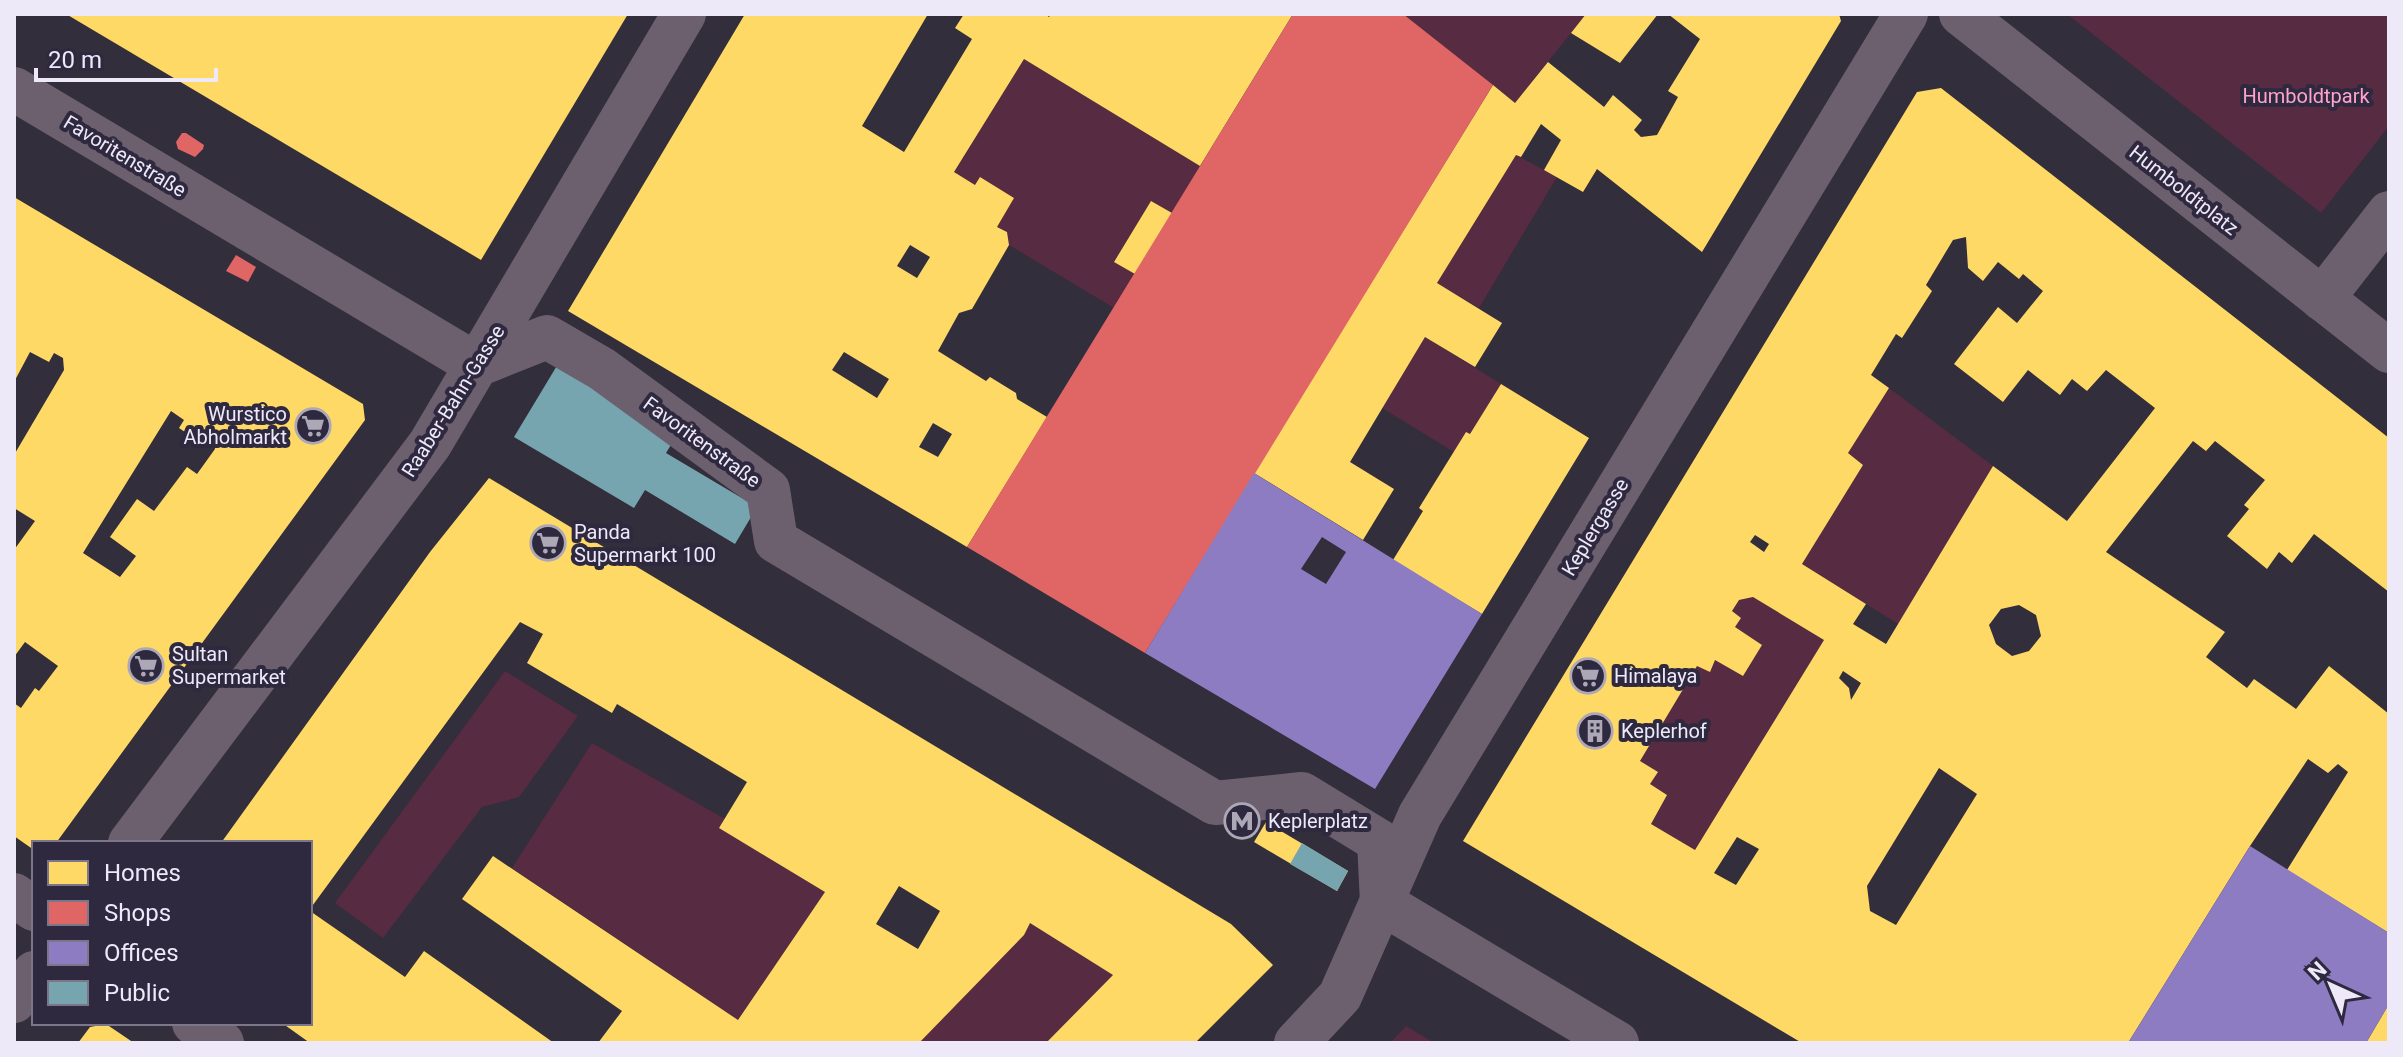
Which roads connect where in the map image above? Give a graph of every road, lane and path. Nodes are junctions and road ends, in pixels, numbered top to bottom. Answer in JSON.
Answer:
{"nodes":[{"id":1,"x":684,"y":14,"type":"edge"},
{"id":2,"x":1906,"y":14,"type":"edge"},
{"id":3,"x":1961,"y":14,"type":"edge"},
{"id":4,"x":14,"y":89,"type":"edge"},
{"id":5,"x":2389,"y":213,"type":"edge"},
{"id":6,"x":2322,"y":299,"type":"junction"},
{"id":7,"x":2389,"y":351,"type":"edge"},
{"id":8,"x":477,"y":365,"type":"junction"},
{"id":9,"x":132,"y":841,"type":"edge"},
{"id":10,"x":14,"y":895,"type":"edge"},
{"id":11,"x":1382,"y":903,"type":"junction"},
{"id":12,"x":32,"y":908,"type":"edge"},
{"id":13,"x":32,"y":976,"type":"edge"},
{"id":14,"x":14,"y":1001,"type":"edge"},
{"id":15,"x":197,"y":1025,"type":"edge"},
{"id":16,"x":222,"y":1043,"type":"edge"},
{"id":17,"x":1296,"y":1043,"type":"edge"},
{"id":18,"x":1617,"y":1043,"type":"edge"}],
"edges":[{"from":1,"to":8,"type":"street","name":"Raaber-Bahn-Gasse"},
{"from":2,"to":11,"type":"street","name":"Keplergasse"},
{"from":3,"to":6,"type":"street","name":"Humboldtplatz"},
{"from":4,"to":8,"type":"street","name":"Favoritenstraße"},
{"from":5,"to":6,"type":"street"},
{"from":6,"to":7,"type":"street","name":"Humboldtplatz"},
{"from":8,"to":9,"type":"street","name":"Raaber-Bahn-Gasse"},
{"from":8,"to":11,"type":"street","name":"Favoritenstraße"},
{"from":10,"to":12,"type":"street"},
{"from":11,"to":17,"type":"street","name":"Keplergasse"},
{"from":11,"to":18,"type":"street"},
{"from":13,"to":14,"type":"street"},
{"from":15,"to":16,"type":"street"}]}
